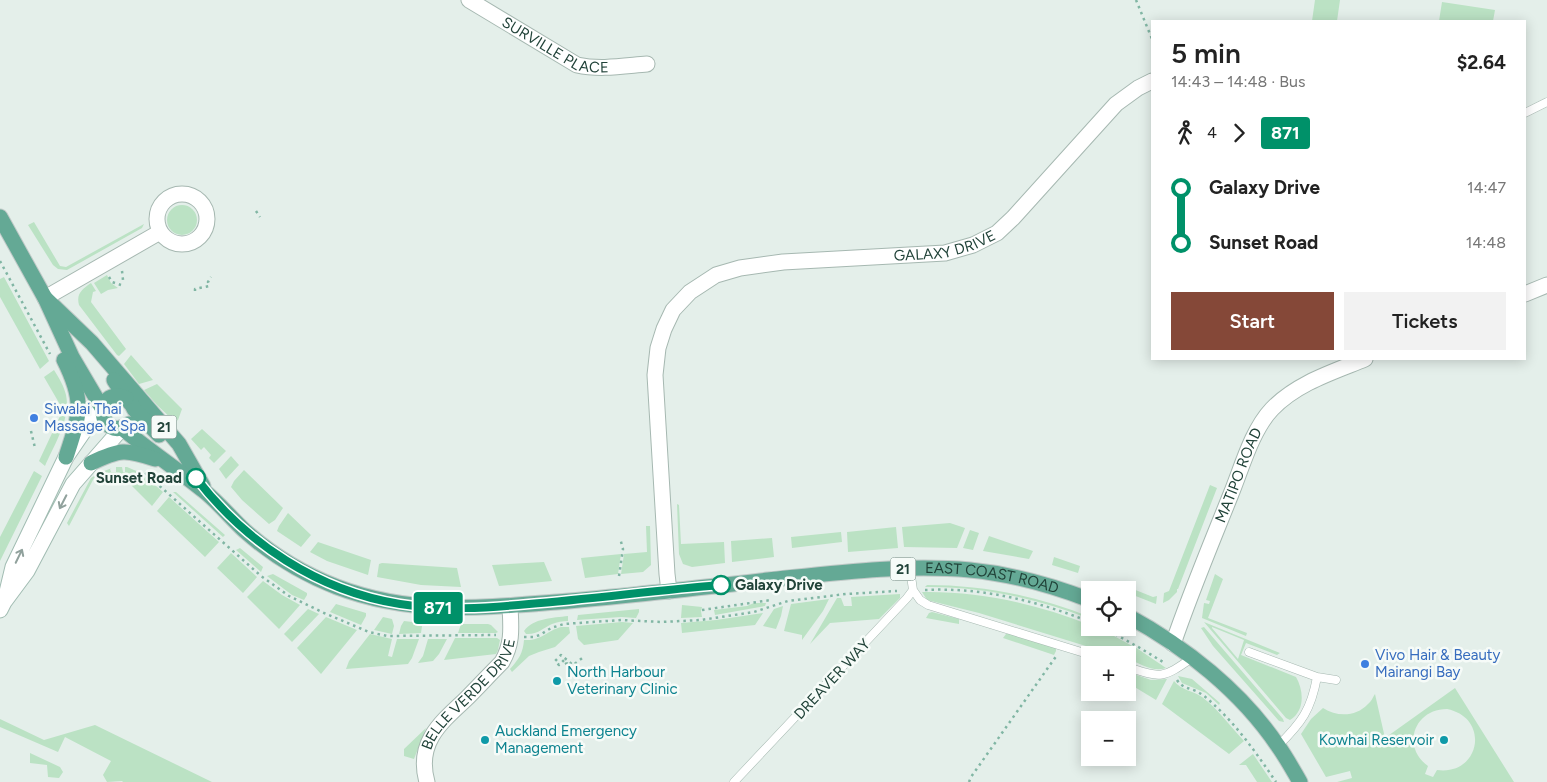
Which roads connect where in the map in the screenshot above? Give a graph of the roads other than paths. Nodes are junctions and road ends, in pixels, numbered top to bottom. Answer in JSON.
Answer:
{"nodes":[{"id":1,"x":469,"y":0,"type":"edge"},
{"id":2,"x":647,"y":64,"type":"dead end"},
{"id":3,"x":1151,"y":82,"type":"edge"},
{"id":4,"x":1547,"y":102,"type":"edge"},
{"id":5,"x":1526,"y":112,"type":"edge"},
{"id":6,"x":0,"y":217,"type":"edge"},
{"id":7,"x":160,"y":232,"type":"dead end"},
{"id":8,"x":1547,"y":286,"type":"edge"},
{"id":9,"x":1526,"y":294,"type":"edge"},
{"id":10,"x":45,"y":298,"type":"junction"},
{"id":11,"x":1363,"y":360,"type":"edge"},
{"id":12,"x":130,"y":404,"type":"junction"},
{"id":13,"x":102,"y":408,"type":"junction"},
{"id":14,"x":122,"y":428,"type":"junction"},
{"id":15,"x":66,"y":457,"type":"junction"},
{"id":16,"x":92,"y":463,"type":"junction"},
{"id":17,"x":171,"y":465,"type":"junction"},
{"id":18,"x":206,"y":492,"type":"junction"},
{"id":19,"x":910,"y":568,"type":"junction"},
{"id":20,"x":913,"y":590,"type":"junction"},
{"id":21,"x":669,"y":591,"type":"junction"},
{"id":22,"x":1081,"y":597,"type":"edge"},
{"id":23,"x":510,"y":606,"type":"junction"},
{"id":24,"x":1,"y":608,"type":"edge"},
{"id":25,"x":1136,"y":621,"type":"edge"},
{"id":26,"x":1173,"y":644,"type":"junction"},
{"id":27,"x":1081,"y":652,"type":"edge"},
{"id":28,"x":1249,"y":652,"type":"dead end"},
{"id":29,"x":1192,"y":658,"type":"junction"},
{"id":30,"x":1136,"y":669,"type":"edge"},
{"id":31,"x":1317,"y":677,"type":"junction"},
{"id":32,"x":1336,"y":680,"type":"dead end"},
{"id":33,"x":1278,"y":746,"type":"junction"},
{"id":34,"x":427,"y":782,"type":"edge"},
{"id":35,"x":734,"y":782,"type":"edge"},
{"id":36,"x":1300,"y":782,"type":"edge"}],
"edges":[{"from":1,"to":2,"type":"street","name":"SURVILLE PLACE"},
{"from":3,"to":21,"type":"street","name":"GALAXY DRIVE"},
{"from":4,"to":5,"type":"lane"},
{"from":6,"to":10,"type":"main road","name":"EAST COAST ROAD","number":"21"},
{"from":7,"to":10,"type":"street"},
{"from":8,"to":9,"type":"street"},
{"from":10,"to":12,"type":"main road"},
{"from":10,"to":13,"type":"main road","name":"EAST COAST ROAD","number":"21"},
{"from":10,"to":15,"type":"main road"},
{"from":10,"to":18,"type":"main road","name":"EAST COAST ROAD","number":"21"},
{"from":11,"to":26,"type":"street","name":"MATIPO ROAD"},
{"from":12,"to":13,"type":"main road"},
{"from":12,"to":14,"type":"main road","number":"21"},
{"from":12,"to":18,"type":"main road"},
{"from":13,"to":14,"type":"main road","number":"21"},
{"from":13,"to":15,"type":"street"},
{"from":14,"to":16,"type":"street"},
{"from":14,"to":17,"type":"main road","name":"EAST COAST ROAD","number":"21"},
{"from":24,"to":15,"type":"street","one_way":true},
{"from":16,"to":17,"type":"main road"},
{"from":16,"to":24,"type":"street","one_way":true},
{"from":17,"to":18,"type":"main road","name":"EAST COAST ROAD","number":"21"},
{"from":18,"to":23,"type":"main road","name":"EAST COAST ROAD","number":"21"},
{"from":19,"to":20,"type":"lane"},
{"from":19,"to":21,"type":"main road","name":"EAST COAST ROAD","number":"21"},
{"from":19,"to":22,"type":"main road","name":"EAST COAST ROAD","number":"21"},
{"from":20,"to":27,"type":"lane"},
{"from":20,"to":35,"type":"lane","name":"DREAVER WAY"},
{"from":21,"to":23,"type":"main road","name":"EAST COAST ROAD","number":"21"},
{"from":23,"to":34,"type":"street","name":"BELLE VERDE DRIVE"},
{"from":25,"to":26,"type":"main road"},
{"from":26,"to":29,"type":"main road"},
{"from":28,"to":31,"type":"lane"},
{"from":29,"to":30,"type":"lane"},
{"from":29,"to":33,"type":"main road"},
{"from":31,"to":32,"type":"lane"},
{"from":31,"to":33,"type":"lane"},
{"from":33,"to":36,"type":"main road"}]}
